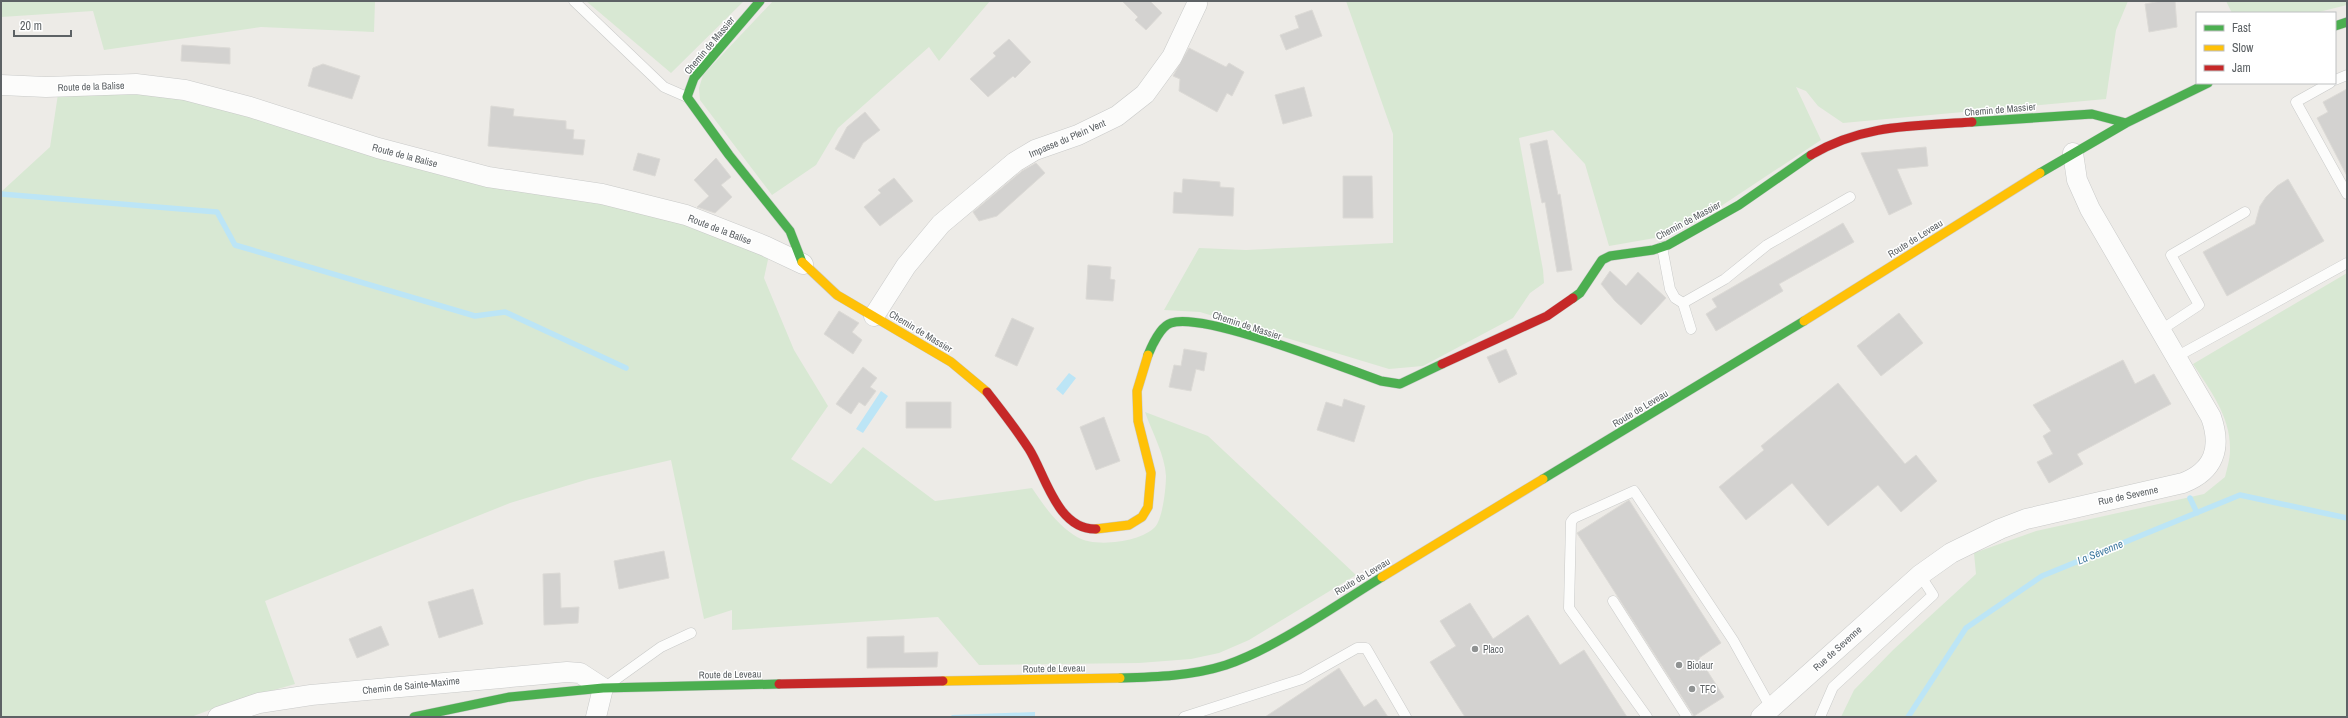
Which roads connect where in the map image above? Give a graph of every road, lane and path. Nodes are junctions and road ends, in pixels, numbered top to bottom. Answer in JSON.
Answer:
{"nodes":[{"id":1,"x":574,"y":1,"type":"edge"},
{"id":2,"x":760,"y":1,"type":"edge"},
{"id":3,"x":1198,"y":4,"type":"dead end"},
{"id":4,"x":2347,"y":22,"type":"edge"},
{"id":5,"x":2336,"y":26,"type":"edge"},
{"id":6,"x":2347,"y":75,"type":"edge"},
{"id":7,"x":2336,"y":80,"type":"edge"},
{"id":8,"x":2206,"y":84,"type":"edge"},
{"id":9,"x":2328,"y":84,"type":"edge"},
{"id":10,"x":1,"y":85,"type":"edge"},
{"id":11,"x":687,"y":97,"type":"junction"},
{"id":12,"x":2126,"y":123,"type":"junction"},
{"id":13,"x":2073,"y":153,"type":"junction"},
{"id":14,"x":2347,"y":194,"type":"edge"},
{"id":15,"x":1850,"y":197,"type":"dead end"},
{"id":16,"x":2246,"y":212,"type":"dead end"},
{"id":17,"x":1662,"y":247,"type":"junction"},
{"id":18,"x":2347,"y":263,"type":"edge"},
{"id":19,"x":803,"y":264,"type":"junction"},
{"id":20,"x":1683,"y":303,"type":"junction"},
{"id":21,"x":874,"y":316,"type":"junction"},
{"id":22,"x":1691,"y":328,"type":"dead end"},
{"id":23,"x":2161,"y":330,"type":"junction"},
{"id":24,"x":2176,"y":357,"type":"junction"},
{"id":25,"x":1920,"y":575,"type":"junction"},
{"id":26,"x":1613,"y":601,"type":"dead end"},
{"id":27,"x":691,"y":632,"type":"dead end"},
{"id":28,"x":603,"y":688,"type":"junction"},
{"id":29,"x":1766,"y":712,"type":"edge"},
{"id":30,"x":218,"y":717,"type":"edge"},
{"id":31,"x":414,"y":717,"type":"edge"},
{"id":32,"x":596,"y":717,"type":"edge"},
{"id":33,"x":1184,"y":717,"type":"edge"},
{"id":34,"x":1406,"y":717,"type":"edge"},
{"id":35,"x":1647,"y":717,"type":"edge"},
{"id":36,"x":1687,"y":717,"type":"edge"},
{"id":37,"x":1820,"y":717,"type":"edge"}],
"edges":[{"from":1,"to":11,"type":"lane"},
{"from":2,"to":11,"type":"street","name":"Chemin de Massier"},
{"from":3,"to":21,"type":"street","name":"Impasse du Plein Vent"},
{"from":4,"to":5,"type":"street"},
{"from":6,"to":7,"type":"lane"},
{"from":8,"to":12,"type":"street","name":"Route de Leveau"},
{"from":9,"to":14,"type":"lane"},
{"from":10,"to":19,"type":"street","name":"Route de la Balise"},
{"from":11,"to":19,"type":"street","name":"Chemin de Massier"},
{"from":12,"to":13,"type":"street","name":"Route de Leveau"},
{"from":12,"to":17,"type":"street","name":"Chemin de Massier"},
{"from":13,"to":23,"type":"street","name":"Rue de Sevenne"},
{"from":13,"to":28,"type":"street","name":"Route de Leveau"},
{"from":15,"to":20,"type":"lane"},
{"from":16,"to":23,"type":"lane"},
{"from":17,"to":20,"type":"lane"},
{"from":17,"to":21,"type":"street","name":"Chemin de Massier"},
{"from":18,"to":24,"type":"lane"},
{"from":19,"to":21,"type":"street","name":"Chemin de Massier"},
{"from":20,"to":22,"type":"lane"},
{"from":23,"to":24,"type":"street","name":"Rue de Sevenne"},
{"from":24,"to":25,"type":"street","name":"Rue de Sevenne"},
{"from":25,"to":29,"type":"street","name":"Rue de Sevenne"},
{"from":25,"to":37,"type":"lane"},
{"from":26,"to":36,"type":"lane"},
{"from":27,"to":28,"type":"lane"},
{"from":28,"to":30,"type":"street","name":"Chemin de Sainte-Maxime"},
{"from":28,"to":31,"type":"street","name":"Route de Leveau"},
{"from":28,"to":32,"type":"street"},
{"from":29,"to":35,"type":"lane"},
{"from":33,"to":34,"type":"lane"}]}
